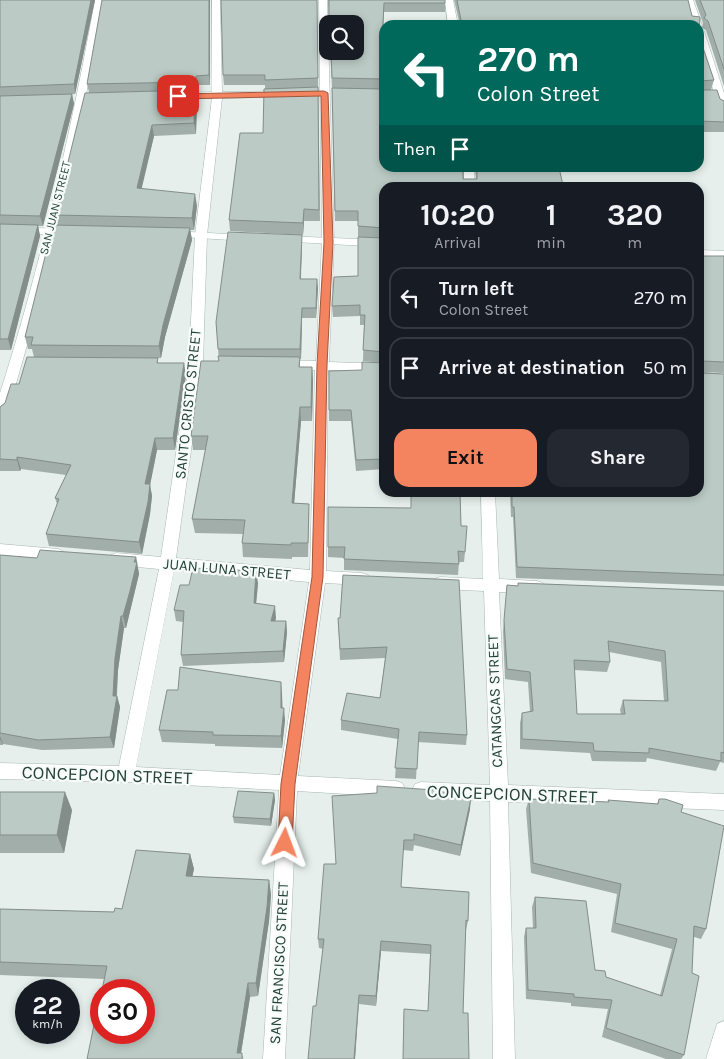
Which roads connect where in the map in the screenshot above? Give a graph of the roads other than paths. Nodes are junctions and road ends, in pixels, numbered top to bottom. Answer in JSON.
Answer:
{"nodes":[{"id":1,"x":98,"y":0,"type":"edge"},
{"id":2,"x":216,"y":0,"type":"edge"},
{"id":3,"x":323,"y":0,"type":"edge"},
{"id":4,"x":449,"y":0,"type":"edge"},
{"id":5,"x":689,"y":0,"type":"edge"},
{"id":6,"x":452,"y":20,"type":"edge"},
{"id":7,"x":695,"y":20,"type":"edge"},
{"id":8,"x":704,"y":45,"type":"edge"},
{"id":9,"x":295,"y":94,"type":"edge"},
{"id":10,"x":722,"y":95,"type":"edge"},
{"id":11,"x":169,"y":96,"type":"edge"},
{"id":12,"x":217,"y":96,"type":"junction"},
{"id":13,"x":706,"y":96,"type":"edge"},
{"id":14,"x":724,"y":108,"type":"edge"},
{"id":15,"x":0,"y":230,"type":"edge"},
{"id":16,"x":50,"y":232,"type":"junction"},
{"id":17,"x":88,"y":232,"type":"edge"},
{"id":18,"x":163,"y":234,"type":"edge"},
{"id":19,"x":200,"y":235,"type":"junction"},
{"id":20,"x":328,"y":242,"type":"junction"},
{"id":21,"x":379,"y":244,"type":"edge"},
{"id":22,"x":704,"y":254,"type":"edge"},
{"id":23,"x":724,"y":255,"type":"edge"},
{"id":24,"x":0,"y":363,"type":"edge"},
{"id":25,"x":20,"y":363,"type":"junction"},
{"id":26,"x":264,"y":364,"type":"edge"},
{"id":27,"x":322,"y":365,"type":"junction"},
{"id":28,"x":379,"y":368,"type":"edge"},
{"id":29,"x":0,"y":414,"type":"edge"},
{"id":30,"x":488,"y":497,"type":"edge"},
{"id":31,"x":0,"y":550,"type":"edge"},
{"id":32,"x":69,"y":556,"type":"edge"},
{"id":33,"x":99,"y":558,"type":"edge"},
{"id":34,"x":168,"y":563,"type":"junction"},
{"id":35,"x":318,"y":577,"type":"junction"},
{"id":36,"x":375,"y":580,"type":"edge"},
{"id":37,"x":423,"y":582,"type":"edge"},
{"id":38,"x":491,"y":585,"type":"junction"},
{"id":39,"x":549,"y":587,"type":"edge"},
{"id":40,"x":0,"y":771,"type":"edge"},
{"id":41,"x":126,"y":774,"type":"junction"},
{"id":42,"x":288,"y":784,"type":"junction"},
{"id":43,"x":499,"y":794,"type":"junction"},
{"id":44,"x":724,"y":802,"type":"edge"},
{"id":45,"x":724,"y":1031,"type":"edge"},
{"id":46,"x":274,"y":1059,"type":"edge"},
{"id":47,"x":504,"y":1059,"type":"edge"},
{"id":48,"x":717,"y":1059,"type":"edge"}],
"edges":[{"from":1,"to":16,"type":"street","name":"SAN JUAN STREET"},
{"from":2,"to":12,"type":"street","name":"SANTO CRISTO STREET"},
{"from":3,"to":20,"type":"street","name":"SAN FRANCISCO STREET"},
{"from":4,"to":6,"type":"street"},
{"from":5,"to":7,"type":"street"},
{"from":8,"to":10,"type":"street"},
{"from":9,"to":12,"type":"street"},
{"from":10,"to":13,"type":"street"},
{"from":10,"to":14,"type":"street"},
{"from":11,"to":12,"type":"street"},
{"from":12,"to":19,"type":"street","name":"SANTO CRISTO STREET"},
{"from":15,"to":16,"type":"street"},
{"from":16,"to":17,"type":"street"},
{"from":16,"to":25,"type":"street","name":"SAN JUAN STREET"},
{"from":18,"to":19,"type":"street"},
{"from":19,"to":20,"type":"street"},
{"from":19,"to":34,"type":"street","name":"SANTO CRISTO STREET"},
{"from":20,"to":21,"type":"street"},
{"from":20,"to":27,"type":"street","name":"SAN FRANCISCO STREET"},
{"from":22,"to":23,"type":"street"},
{"from":24,"to":25,"type":"street"},
{"from":25,"to":29,"type":"street","name":"SAN JUAN STREET"},
{"from":26,"to":27,"type":"street"},
{"from":27,"to":28,"type":"street"},
{"from":27,"to":35,"type":"street","name":"SAN FRANCISCO STREET"},
{"from":30,"to":38,"type":"street","name":"CATANGCAS STREET"},
{"from":31,"to":32,"type":"street"},
{"from":33,"to":34,"type":"street","name":"JUAN LUNA STREET"},
{"from":34,"to":35,"type":"street","name":"JUAN LUNA STREET"},
{"from":34,"to":41,"type":"street","name":"SANTO CRISTO STREET"},
{"from":35,"to":36,"type":"street","name":"JUAN LUNA STREET"},
{"from":35,"to":42,"type":"street","name":"SAN FRANCISCO STREET"},
{"from":37,"to":38,"type":"street"},
{"from":38,"to":39,"type":"street"},
{"from":38,"to":43,"type":"street","name":"CATANGCAS STREET"},
{"from":40,"to":41,"type":"street","name":"CONCEPCION STREET"},
{"from":41,"to":42,"type":"street","name":"CONCEPCION STREET"},
{"from":42,"to":43,"type":"street","name":"CONCEPCION STREET"},
{"from":42,"to":46,"type":"street","name":"SAN FRANCISCO STREET"},
{"from":43,"to":44,"type":"street","name":"CONCEPCION STREET"},
{"from":43,"to":47,"type":"street","name":"CATANGCAS STREET"},
{"from":45,"to":48,"type":"street"}]}
